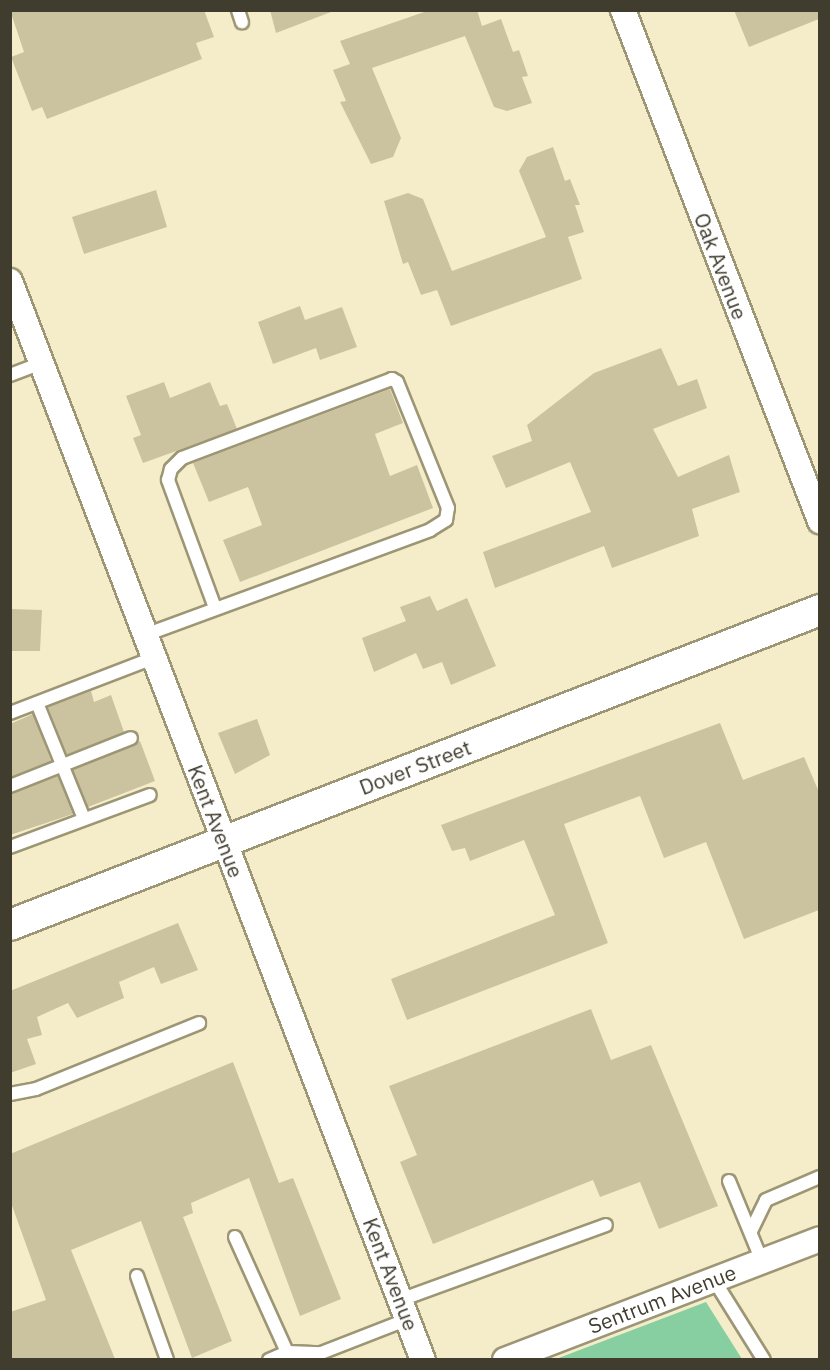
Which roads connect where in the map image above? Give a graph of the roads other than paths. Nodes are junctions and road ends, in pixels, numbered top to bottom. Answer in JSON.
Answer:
{"nodes":[{"id":1,"x":623,"y":10,"type":"edge"},
{"id":2,"x":10,"y":281,"type":"edge"},
{"id":3,"x":41,"y":363,"type":"junction"},
{"id":4,"x":10,"y":375,"type":"edge"},
{"id":5,"x":819,"y":520,"type":"edge"},
{"id":6,"x":215,"y":608,"type":"junction"},
{"id":7,"x":819,"y":610,"type":"edge"},
{"id":8,"x":145,"y":635,"type":"junction"},
{"id":9,"x":153,"y":658,"type":"junction"},
{"id":10,"x":37,"y":703,"type":"junction"},
{"id":11,"x":10,"y":713,"type":"edge"},
{"id":12,"x":131,"y":738,"type":"dead end"},
{"id":13,"x":63,"y":767,"type":"junction"},
{"id":14,"x":10,"y":786,"type":"edge"},
{"id":15,"x":150,"y":795,"type":"dead end"},
{"id":16,"x":84,"y":819,"type":"junction"},
{"id":17,"x":223,"y":841,"type":"junction"},
{"id":18,"x":10,"y":847,"type":"edge"},
{"id":19,"x":10,"y":925,"type":"edge"},
{"id":20,"x":199,"y":1023,"type":"dead end"},
{"id":21,"x":10,"y":1094,"type":"edge"},
{"id":22,"x":819,"y":1177,"type":"edge"},
{"id":23,"x":729,"y":1180,"type":"dead end"},
{"id":24,"x":606,"y":1225,"type":"dead end"},
{"id":25,"x":751,"y":1231,"type":"junction"},
{"id":26,"x":235,"y":1237,"type":"dead end"},
{"id":27,"x":819,"y":1239,"type":"edge"},
{"id":28,"x":762,"y":1261,"type":"junction"},
{"id":29,"x":137,"y":1276,"type":"dead end"},
{"id":30,"x":714,"y":1280,"type":"junction"},
{"id":31,"x":404,"y":1309,"type":"junction"},
{"id":32,"x":287,"y":1352,"type":"junction"},
{"id":33,"x":166,"y":1359,"type":"edge"},
{"id":34,"x":269,"y":1359,"type":"edge"},
{"id":35,"x":423,"y":1359,"type":"edge"},
{"id":36,"x":505,"y":1359,"type":"edge"},
{"id":37,"x":764,"y":1359,"type":"edge"}],
"edges":[{"from":1,"to":5,"type":"street","name":"Oak Avenue"},
{"from":2,"to":3,"type":"street","name":"Kent Avenue"},
{"from":3,"to":4,"type":"lane"},
{"from":3,"to":8,"type":"street","name":"Kent Avenue"},
{"from":6,"to":6,"type":"lane"},
{"from":6,"to":8,"type":"lane"},
{"from":7,"to":17,"type":"street","name":"Dover Street"},
{"from":8,"to":9,"type":"street","name":"Kent Avenue"},
{"from":9,"to":10,"type":"lane"},
{"from":9,"to":17,"type":"street","name":"Kent Avenue"},
{"from":10,"to":11,"type":"lane"},
{"from":10,"to":13,"type":"lane"},
{"from":12,"to":13,"type":"lane"},
{"from":13,"to":14,"type":"lane"},
{"from":13,"to":16,"type":"lane"},
{"from":15,"to":16,"type":"lane"},
{"from":16,"to":18,"type":"lane"},
{"from":17,"to":19,"type":"street","name":"Dover Street"},
{"from":17,"to":31,"type":"street","name":"Kent Avenue"},
{"from":20,"to":21,"type":"lane"},
{"from":22,"to":25,"type":"lane"},
{"from":23,"to":25,"type":"lane"},
{"from":24,"to":31,"type":"lane"},
{"from":25,"to":28,"type":"lane"},
{"from":26,"to":32,"type":"lane"},
{"from":27,"to":28,"type":"street","name":"Sentrum Avenue"},
{"from":28,"to":30,"type":"street","name":"Sentrum Avenue"},
{"from":29,"to":33,"type":"lane"},
{"from":30,"to":36,"type":"street","name":"Sentrum Avenue"},
{"from":30,"to":37,"type":"lane"},
{"from":31,"to":32,"type":"lane"},
{"from":31,"to":35,"type":"street","name":"Kent Avenue"},
{"from":32,"to":34,"type":"lane"}]}
